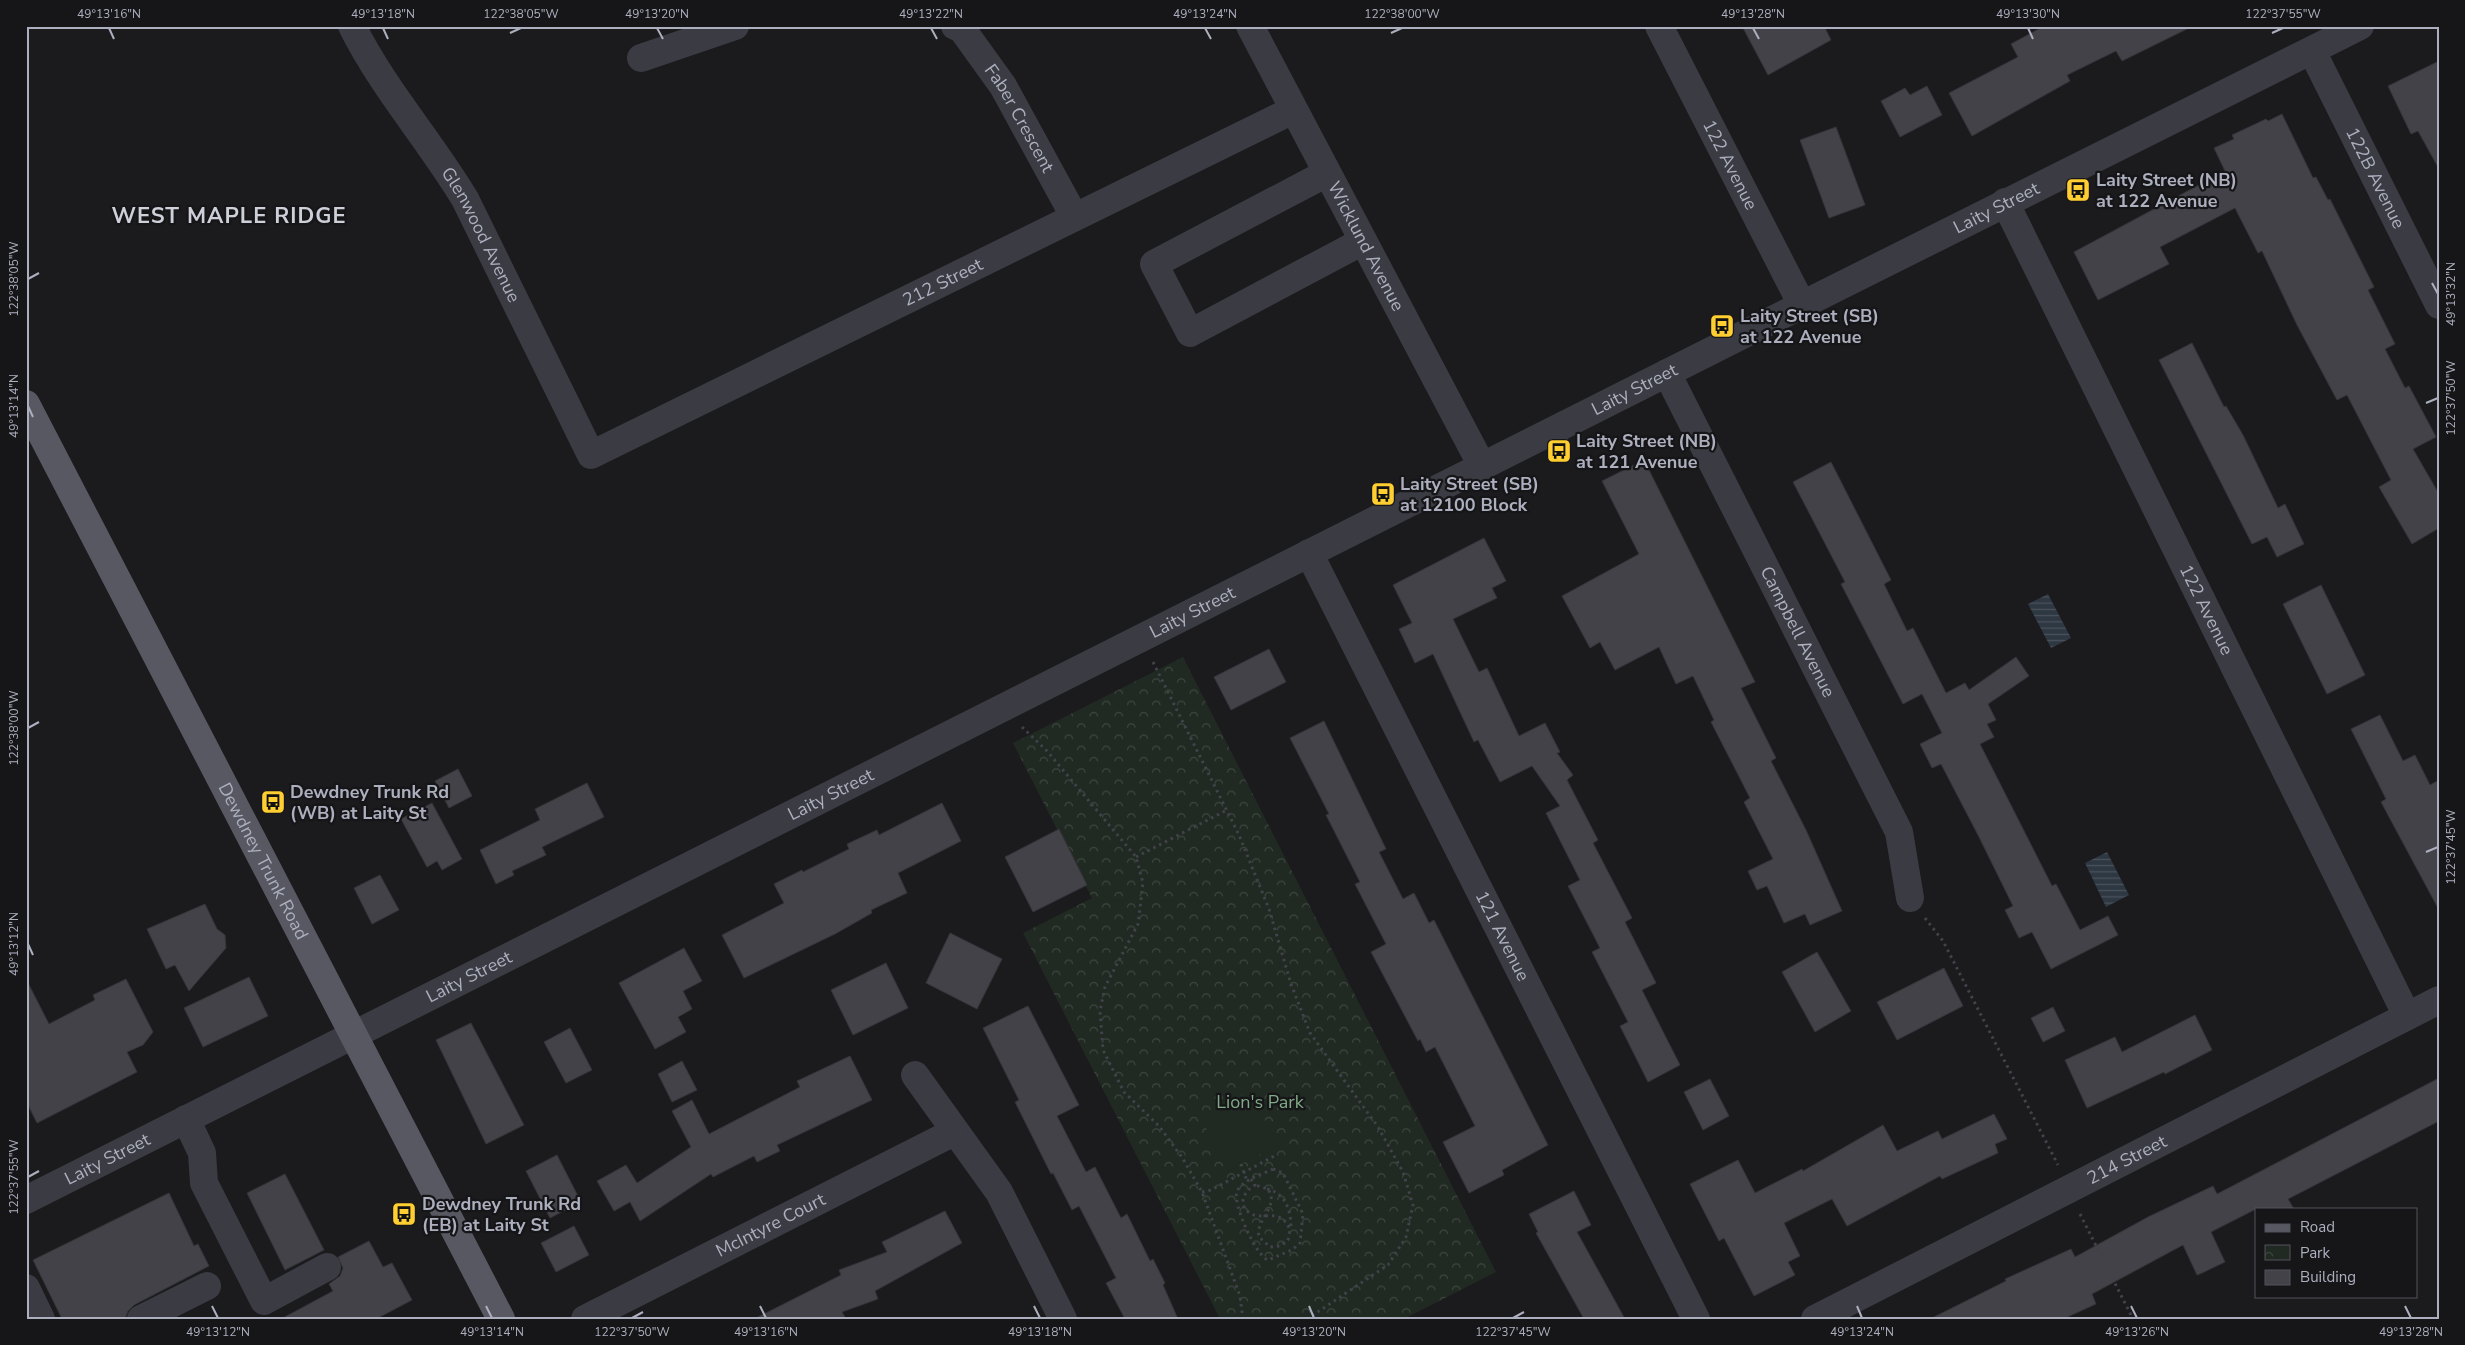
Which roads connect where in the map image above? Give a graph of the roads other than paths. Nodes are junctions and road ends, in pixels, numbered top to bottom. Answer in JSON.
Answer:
{"nodes":[{"id":1,"x":352,"y":26,"type":"edge"},
{"id":2,"x":735,"y":26,"type":"edge"},
{"id":3,"x":955,"y":26,"type":"edge"},
{"id":4,"x":1250,"y":26,"type":"edge"},
{"id":5,"x":1659,"y":26,"type":"edge"},
{"id":6,"x":2360,"y":26,"type":"edge"},
{"id":7,"x":2312,"y":51,"type":"junction"},
{"id":8,"x":641,"y":58,"type":"dead end"},
{"id":9,"x":1293,"y":110,"type":"junction"},
{"id":10,"x":1326,"y":173,"type":"junction"},
{"id":11,"x":2005,"y":202,"type":"junction"},
{"id":12,"x":1074,"y":216,"type":"junction"},
{"id":13,"x":1363,"y":241,"type":"junction"},
{"id":14,"x":1802,"y":305,"type":"junction"},
{"id":15,"x":2439,"y":305,"type":"edge"},
{"id":16,"x":1667,"y":372,"type":"junction"},
{"id":17,"x":26,"y":404,"type":"edge"},
{"id":18,"x":591,"y":455,"type":"joint"},
{"id":19,"x":1482,"y":466,"type":"junction"},
{"id":20,"x":1309,"y":553,"type":"junction"},
{"id":21,"x":1910,"y":898,"type":"road end"},
{"id":22,"x":2439,"y":1000,"type":"edge"},
{"id":23,"x":2408,"y":1016,"type":"junction"},
{"id":24,"x":352,"y":1034,"type":"junction"},
{"id":25,"x":915,"y":1075,"type":"dead end"},
{"id":26,"x":186,"y":1120,"type":"junction"},
{"id":27,"x":954,"y":1132,"type":"junction"},
{"id":28,"x":26,"y":1200,"type":"edge"},
{"id":29,"x":327,"y":1267,"type":"dead end"},
{"id":30,"x":207,"y":1286,"type":"dead end"},
{"id":31,"x":26,"y":1288,"type":"edge"},
{"id":32,"x":41,"y":1319,"type":"edge"},
{"id":33,"x":141,"y":1319,"type":"edge"},
{"id":34,"x":501,"y":1319,"type":"edge"},
{"id":35,"x":585,"y":1319,"type":"edge"},
{"id":36,"x":1063,"y":1319,"type":"edge"},
{"id":37,"x":1696,"y":1319,"type":"edge"},
{"id":38,"x":1816,"y":1319,"type":"edge"}],
"edges":[{"from":1,"to":18,"type":"street","name":"Glenwood Avenue"},
{"from":2,"to":8,"type":"street"},
{"from":3,"to":12,"type":"street","name":"Faber Crescent"},
{"from":4,"to":9,"type":"street","name":"Wicklund Avenue"},
{"from":5,"to":14,"type":"street","name":"122 Avenue"},
{"from":6,"to":7,"type":"street","name":"Laity Street"},
{"from":7,"to":11,"type":"street","name":"Laity Street"},
{"from":7,"to":15,"type":"street","name":"122B Avenue"},
{"from":9,"to":10,"type":"street","name":"Wicklund Avenue"},
{"from":9,"to":12,"type":"street","name":"212 Street"},
{"from":10,"to":13,"type":"street","name":"Wicklund Avenue"},
{"from":10,"to":13,"type":"street"},
{"from":11,"to":14,"type":"street","name":"Laity Street"},
{"from":11,"to":23,"type":"street","name":"122 Avenue"},
{"from":12,"to":18,"type":"street","name":"212 Street"},
{"from":13,"to":19,"type":"street","name":"Wicklund Avenue"},
{"from":14,"to":16,"type":"street","name":"Laity Street"},
{"from":16,"to":19,"type":"street","name":"Laity Street"},
{"from":16,"to":21,"type":"street","name":"Campbell Avenue"},
{"from":17,"to":24,"type":"main road","name":"Dewdney Trunk Road"},
{"from":19,"to":20,"type":"street","name":"Laity Street"},
{"from":20,"to":24,"type":"street","name":"Laity Street"},
{"from":20,"to":37,"type":"street","name":"121 Avenue"},
{"from":22,"to":23,"type":"street","name":"214 Street"},
{"from":23,"to":38,"type":"street","name":"214 Street"},
{"from":24,"to":26,"type":"street","name":"Laity Street"},
{"from":24,"to":34,"type":"main road","name":"Dewdney Trunk Road"},
{"from":25,"to":27,"type":"street"},
{"from":26,"to":28,"type":"street","name":"Laity Street"},
{"from":26,"to":29,"type":"street"},
{"from":27,"to":35,"type":"street","name":"McIntyre Court"},
{"from":27,"to":36,"type":"street"},
{"from":30,"to":33,"type":"street"},
{"from":31,"to":32,"type":"street"}]}
